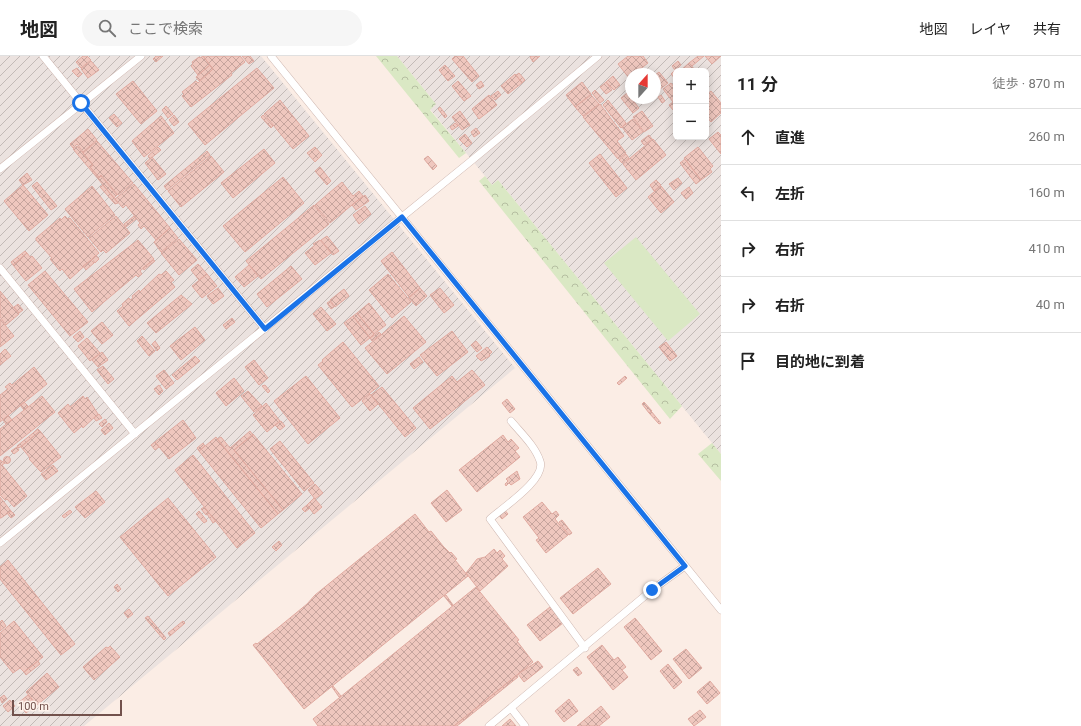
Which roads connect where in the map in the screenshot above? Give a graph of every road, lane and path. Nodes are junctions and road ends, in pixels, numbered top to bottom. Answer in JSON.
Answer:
{"nodes":[{"id":1,"x":43,"y":56,"type":"edge"},
{"id":2,"x":141,"y":56,"type":"edge"},
{"id":3,"x":271,"y":56,"type":"edge"},
{"id":4,"x":598,"y":56,"type":"edge"},
{"id":5,"x":81,"y":103,"type":"junction"},
{"id":6,"x":0,"y":169,"type":"edge"},
{"id":7,"x":402,"y":217,"type":"junction"},
{"id":8,"x":0,"y":268,"type":"edge"},
{"id":9,"x":265,"y":329,"type":"junction"},
{"id":10,"x":511,"y":421,"type":"dead end"},
{"id":11,"x":135,"y":434,"type":"junction"},
{"id":12,"x":0,"y":543,"type":"edge"},
{"id":13,"x":685,"y":566,"type":"junction"},
{"id":14,"x":721,"y":610,"type":"edge"},
{"id":15,"x":585,"y":648,"type":"junction"},
{"id":16,"x":511,"y":708,"type":"junction"},
{"id":17,"x":489,"y":726,"type":"edge"},
{"id":18,"x":525,"y":726,"type":"edge"}],
"edges":[{"from":1,"to":5,"type":"street"},
{"from":2,"to":5,"type":"street"},
{"from":3,"to":7,"type":"street"},
{"from":4,"to":7,"type":"street"},
{"from":5,"to":6,"type":"street"},
{"from":5,"to":9,"type":"street"},
{"from":7,"to":9,"type":"street"},
{"from":7,"to":13,"type":"street"},
{"from":8,"to":11,"type":"street"},
{"from":9,"to":11,"type":"street"},
{"from":10,"to":15,"type":"street"},
{"from":11,"to":12,"type":"street"},
{"from":13,"to":14,"type":"street"},
{"from":13,"to":15,"type":"street"},
{"from":15,"to":16,"type":"street"},
{"from":16,"to":17,"type":"street"},
{"from":16,"to":18,"type":"street"}]}
